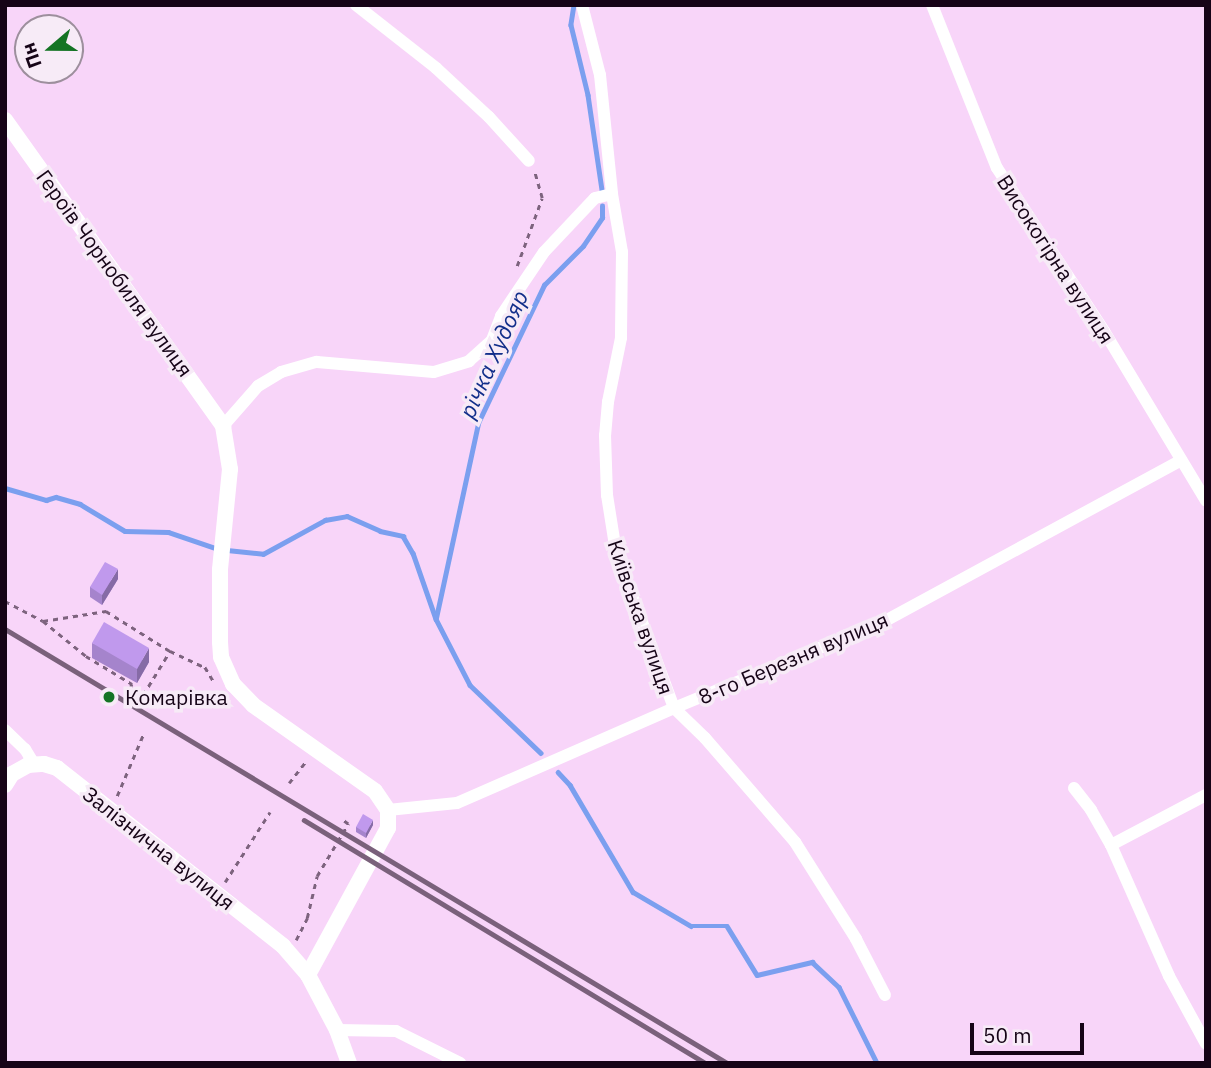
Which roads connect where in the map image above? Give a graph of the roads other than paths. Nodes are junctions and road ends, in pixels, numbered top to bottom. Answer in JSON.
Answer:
{"nodes":[{"id":1,"x":356,"y":5,"type":"edge"},
{"id":2,"x":582,"y":5,"type":"edge"},
{"id":3,"x":932,"y":5,"type":"edge"},
{"id":4,"x":5,"y":120,"type":"edge"},
{"id":5,"x":528,"y":161,"type":"road end"},
{"id":6,"x":612,"y":194,"type":"junction"},
{"id":7,"x":223,"y":426,"type":"junction"},
{"id":8,"x":1181,"y":460,"type":"junction"},
{"id":9,"x":1206,"y":501,"type":"edge"},
{"id":10,"x":674,"y":708,"type":"junction"},
{"id":11,"x":5,"y":730,"type":"edge"},
{"id":12,"x":34,"y":764,"type":"junction"},
{"id":13,"x":5,"y":785,"type":"edge"},
{"id":14,"x":1074,"y":788,"type":"dead end"},
{"id":15,"x":1206,"y":795,"type":"edge"},
{"id":16,"x":388,"y":810,"type":"junction"},
{"id":17,"x":1111,"y":845,"type":"junction"},
{"id":18,"x":308,"y":975,"type":"junction"},
{"id":19,"x":885,"y":995,"type":"dead end"},
{"id":20,"x":337,"y":1030,"type":"junction"},
{"id":21,"x":1206,"y":1044,"type":"edge"},
{"id":22,"x":349,"y":1063,"type":"edge"},
{"id":23,"x":460,"y":1063,"type":"edge"}],
"edges":[{"from":1,"to":5,"type":"street"},
{"from":2,"to":6,"type":"street","name":"Київська вулиця"},
{"from":3,"to":8,"type":"street","name":"Високогірна вулиця"},
{"from":4,"to":7,"type":"street","name":"Героїв Чорнобиля вулиця"},
{"from":6,"to":7,"type":"street"},
{"from":6,"to":10,"type":"street","name":"Київська вулиця"},
{"from":7,"to":16,"type":"street","name":"Героїв Чорнобиля вулиця"},
{"from":8,"to":9,"type":"street","name":"Високогірна вулиця"},
{"from":8,"to":10,"type":"street","name":"8-го Березня вулиця"},
{"from":10,"to":16,"type":"street","name":"8-го Березня вулиця"},
{"from":10,"to":19,"type":"street","name":"Київська вулиця"},
{"from":11,"to":12,"type":"street"},
{"from":12,"to":13,"type":"street"},
{"from":12,"to":18,"type":"street","name":"Залізнична вулиця"},
{"from":14,"to":17,"type":"street"},
{"from":15,"to":17,"type":"street"},
{"from":16,"to":18,"type":"street"},
{"from":17,"to":21,"type":"street"},
{"from":18,"to":20,"type":"street","name":"Залізнична вулиця"},
{"from":20,"to":22,"type":"street","name":"Залізнична вулиця"},
{"from":20,"to":23,"type":"street"}]}
